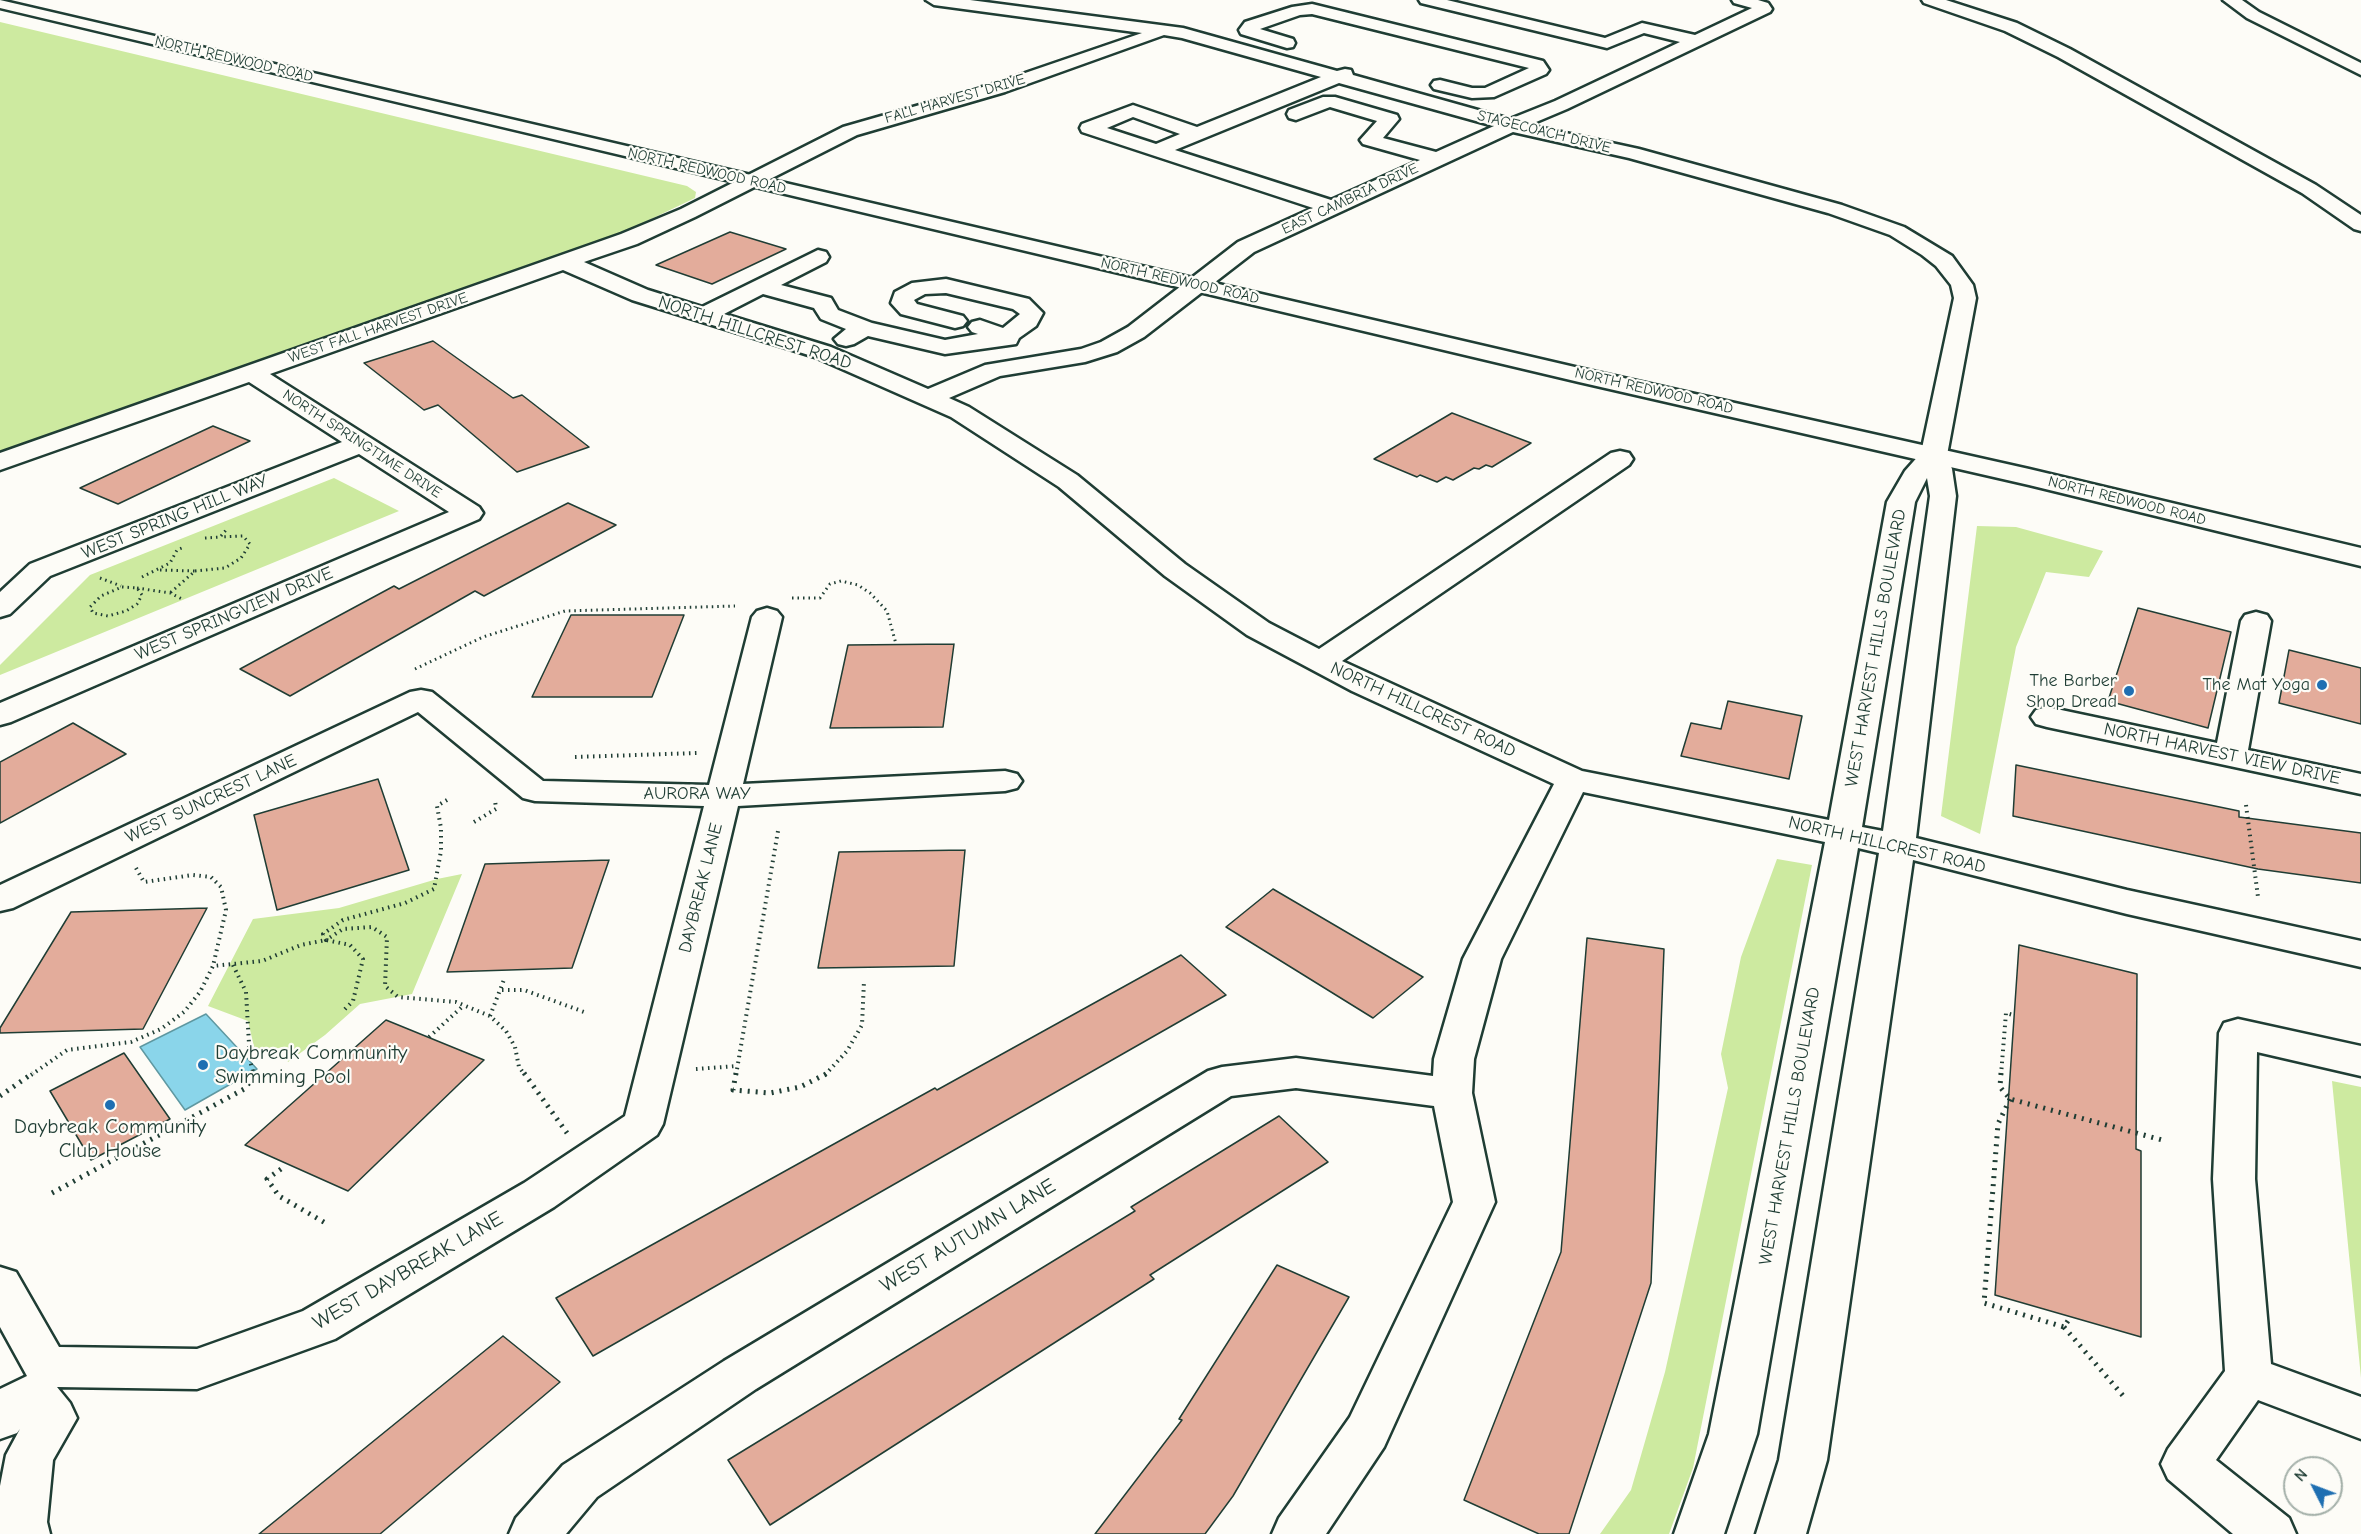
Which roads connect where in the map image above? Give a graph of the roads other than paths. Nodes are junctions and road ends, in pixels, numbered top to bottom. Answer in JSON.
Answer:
{"nodes":[{"id":1,"x":934,"y":0,"type":"edge"},
{"id":2,"x":1427,"y":0,"type":"edge"},
{"id":3,"x":1740,"y":0,"type":"edge"},
{"id":4,"x":1930,"y":0,"type":"edge"},
{"id":5,"x":2231,"y":0,"type":"edge"},
{"id":6,"x":0,"y":3,"type":"edge"},
{"id":7,"x":1165,"y":30,"type":"junction"},
{"id":8,"x":1697,"y":40,"type":"junction"},
{"id":9,"x":1301,"y":46,"type":"dead end"},
{"id":10,"x":1352,"y":66,"type":"junction"},
{"id":11,"x":2361,"y":70,"type":"edge"},
{"id":12,"x":1420,"y":79,"type":"dead end"},
{"id":13,"x":1266,"y":106,"type":"junction"},
{"id":14,"x":1512,"y":125,"type":"junction"},
{"id":15,"x":1198,"y":134,"type":"junction"},
{"id":16,"x":1157,"y":150,"type":"junction"},
{"id":17,"x":1438,"y":159,"type":"junction"},
{"id":18,"x":751,"y":181,"type":"junction"},
{"id":19,"x":1333,"y":208,"type":"junction"},
{"id":20,"x":2361,"y":225,"type":"edge"},
{"id":21,"x":818,"y":257,"type":"dead end"},
{"id":22,"x":568,"y":264,"type":"dead end"},
{"id":23,"x":1196,"y":285,"type":"junction"},
{"id":24,"x":760,"y":286,"type":"junction"},
{"id":25,"x":704,"y":315,"type":"junction"},
{"id":26,"x":955,"y":321,"type":"dead end"},
{"id":27,"x":980,"y":327,"type":"dead end"},
{"id":28,"x":865,"y":328,"type":"junction"},
{"id":29,"x":1006,"y":337,"type":"junction"},
{"id":30,"x":823,"y":352,"type":"junction"},
{"id":31,"x":1033,"y":363,"type":"junction"},
{"id":32,"x":256,"y":376,"type":"dead end"},
{"id":33,"x":928,"y":398,"type":"junction"},
{"id":34,"x":361,"y":444,"type":"junction"},
{"id":35,"x":1934,"y":455,"type":"junction"},
{"id":36,"x":1620,"y":459,"type":"dead end"},
{"id":37,"x":0,"y":462,"type":"edge"},
{"id":38,"x":469,"y":513,"type":"joint"},
{"id":39,"x":2361,"y":557,"type":"edge"},
{"id":40,"x":0,"y":608,"type":"edge"},
{"id":41,"x":767,"y":617,"type":"dead end"},
{"id":42,"x":2256,"y":621,"type":"dead end"},
{"id":43,"x":1320,"y":662,"type":"junction"},
{"id":44,"x":418,"y":684,"type":"joint"},
{"id":45,"x":0,"y":715,"type":"edge"},
{"id":46,"x":2047,"y":717,"type":"dead end"},
{"id":47,"x":2231,"y":756,"type":"junction"},
{"id":48,"x":1573,"y":780,"type":"junction"},
{"id":49,"x":1005,"y":781,"type":"dead end"},
{"id":50,"x":2361,"y":784,"type":"edge"},
{"id":51,"x":723,"y":796,"type":"junction"},
{"id":52,"x":1843,"y":834,"type":"junction"},
{"id":53,"x":1898,"y":846,"type":"junction"},
{"id":54,"x":0,"y":899,"type":"edge"},
{"id":55,"x":2361,"y":954,"type":"edge"},
{"id":56,"x":2361,"y":1061,"type":"edge"},
{"id":57,"x":1452,"y":1093,"type":"junction"},
{"id":58,"x":643,"y":1124,"type":"joint"},
{"id":59,"x":0,"y":1285,"type":"edge"},
{"id":60,"x":2249,"y":1376,"type":"junction"},
{"id":61,"x":27,"y":1393,"type":"edge"},
{"id":62,"x":2361,"y":1418,"type":"edge"},
{"id":63,"x":25,"y":1534,"type":"edge"},
{"id":64,"x":534,"y":1534,"type":"edge"},
{"id":65,"x":1297,"y":1534,"type":"edge"},
{"id":66,"x":1699,"y":1534,"type":"edge"},
{"id":67,"x":1781,"y":1534,"type":"edge"},
{"id":68,"x":2271,"y":1534,"type":"edge"}],
"edges":[{"from":1,"to":7,"type":"street","name":"STAGECOACH DRIVE"},
{"from":2,"to":8,"type":"street"},
{"from":3,"to":8,"type":"street","name":"EAST CAMBRIA DRIVE"},
{"from":4,"to":20,"type":"street"},
{"from":5,"to":11,"type":"street"},
{"from":6,"to":18,"type":"street","name":"NORTH REDWOOD ROAD"},
{"from":7,"to":10,"type":"street","name":"STAGECOACH DRIVE"},
{"from":7,"to":18,"type":"street","name":"FALL HARVEST DRIVE"},
{"from":8,"to":14,"type":"street","name":"EAST CAMBRIA DRIVE"},
{"from":9,"to":12,"type":"street"},
{"from":10,"to":13,"type":"street"},
{"from":10,"to":14,"type":"street","name":"STAGECOACH DRIVE"},
{"from":13,"to":15,"type":"street"},
{"from":13,"to":17,"type":"street"},
{"from":14,"to":17,"type":"street","name":"EAST CAMBRIA DRIVE"},
{"from":14,"to":35,"type":"street","name":"STAGECOACH DRIVE"},
{"from":15,"to":16,"type":"street"},
{"from":15,"to":16,"type":"street"},
{"from":16,"to":19,"type":"street"},
{"from":17,"to":19,"type":"street","name":"EAST CAMBRIA DRIVE"},
{"from":18,"to":23,"type":"street","name":"NORTH REDWOOD ROAD"},
{"from":18,"to":37,"type":"street","name":"WEST FALL HARVEST DRIVE"},
{"from":19,"to":23,"type":"street","name":"EAST CAMBRIA DRIVE"},
{"from":21,"to":24,"type":"street"},
{"from":22,"to":25,"type":"street","name":"NORTH HILLCREST ROAD"},
{"from":23,"to":31,"type":"street","name":"EAST CAMBRIA DRIVE"},
{"from":23,"to":35,"type":"street","name":"NORTH REDWOOD ROAD"},
{"from":24,"to":25,"type":"street"},
{"from":24,"to":28,"type":"street"},
{"from":25,"to":30,"type":"street","name":"NORTH HILLCREST ROAD"},
{"from":26,"to":29,"type":"street"},
{"from":27,"to":29,"type":"street"},
{"from":28,"to":29,"type":"street"},
{"from":28,"to":30,"type":"street"},
{"from":29,"to":31,"type":"street"},
{"from":30,"to":33,"type":"street","name":"NORTH HILLCREST ROAD"},
{"from":31,"to":33,"type":"street","name":"EAST CAMBRIA DRIVE"},
{"from":32,"to":34,"type":"street","name":"NORTH SPRINGTIME DRIVE"},
{"from":33,"to":43,"type":"street","name":"NORTH HILLCREST ROAD"},
{"from":34,"to":38,"type":"street","name":"NORTH SPRINGTIME DRIVE"},
{"from":34,"to":40,"type":"street","name":"WEST SPRING HILL WAY"},
{"from":35,"to":39,"type":"street","name":"NORTH REDWOOD ROAD"},
{"from":35,"to":52,"type":"street","name":"WEST HARVEST HILLS BOULEVARD"},
{"from":35,"to":53,"type":"street"},
{"from":36,"to":43,"type":"street"},
{"from":38,"to":45,"type":"street","name":"WEST SPRINGVIEW DRIVE"},
{"from":41,"to":51,"type":"street","name":"DAYBREAK LANE"},
{"from":42,"to":47,"type":"street"},
{"from":43,"to":48,"type":"street","name":"NORTH HILLCREST ROAD"},
{"from":44,"to":51,"type":"street","name":"AURORA WAY"},
{"from":44,"to":54,"type":"street","name":"WEST SUNCREST LANE"},
{"from":46,"to":47,"type":"street","name":"NORTH HARVEST VIEW DRIVE"},
{"from":47,"to":50,"type":"street","name":"NORTH HARVEST VIEW DRIVE"},
{"from":48,"to":52,"type":"street","name":"NORTH HILLCREST ROAD"},
{"from":48,"to":57,"type":"street"},
{"from":49,"to":51,"type":"street","name":"AURORA WAY"},
{"from":51,"to":58,"type":"street","name":"DAYBREAK LANE"},
{"from":52,"to":53,"type":"street","name":"NORTH HILLCREST ROAD"},
{"from":52,"to":66,"type":"street","name":"WEST HARVEST HILLS BOULEVARD"},
{"from":53,"to":55,"type":"street","name":"NORTH HILLCREST ROAD"},
{"from":53,"to":67,"type":"street"},
{"from":56,"to":60,"type":"street"},
{"from":57,"to":64,"type":"street","name":"WEST AUTUMN LANE"},
{"from":57,"to":65,"type":"street"},
{"from":58,"to":61,"type":"street","name":"WEST DAYBREAK LANE"},
{"from":59,"to":61,"type":"street"},
{"from":60,"to":62,"type":"street"},
{"from":60,"to":68,"type":"street"},
{"from":61,"to":63,"type":"street"}]}
